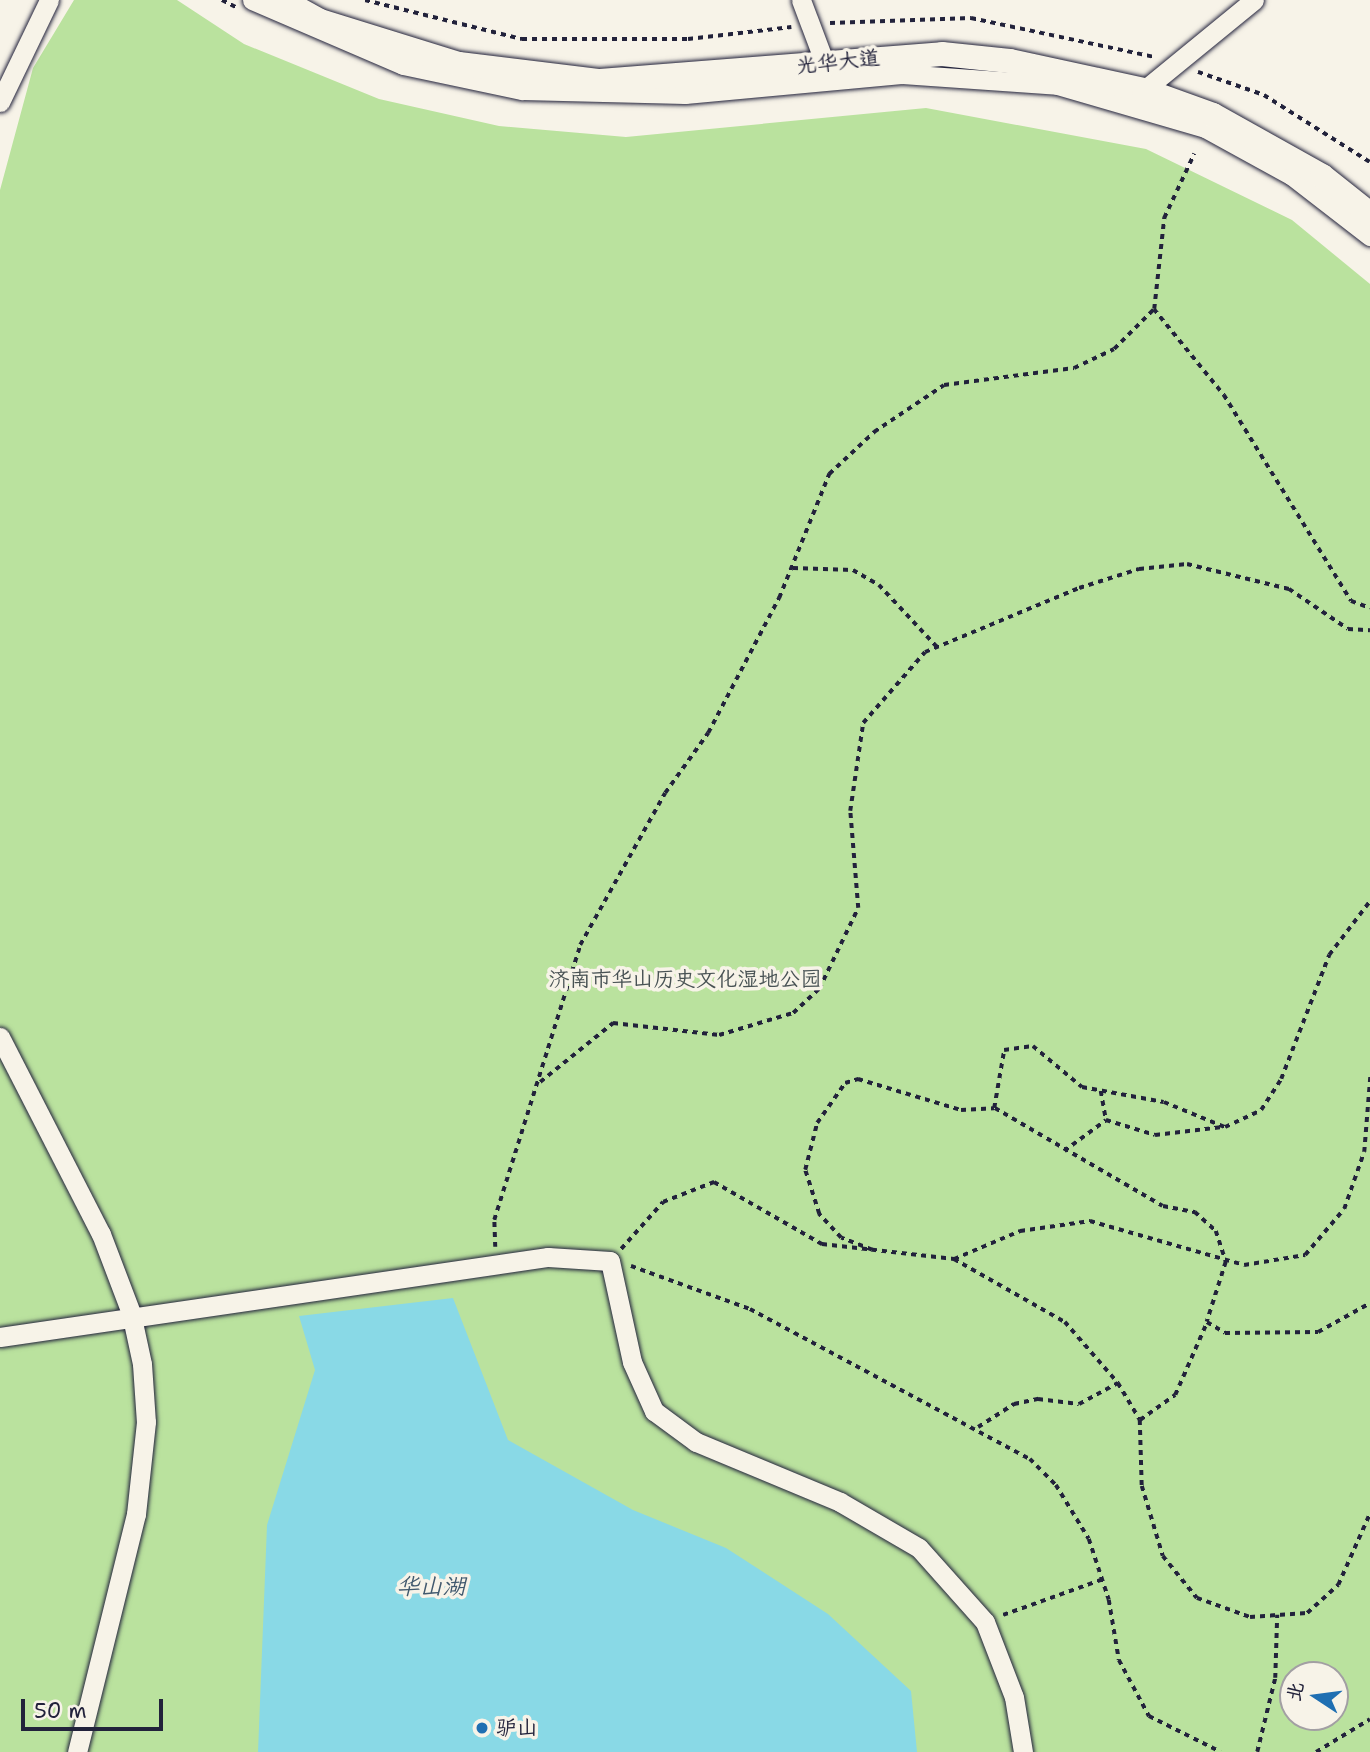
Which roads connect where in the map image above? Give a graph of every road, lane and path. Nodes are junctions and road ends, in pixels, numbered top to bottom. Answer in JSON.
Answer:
{"nodes":[{"id":1,"x":49,"y":0,"type":"edge"},
{"id":2,"x":222,"y":0,"type":"edge"},
{"id":3,"x":282,"y":0,"type":"edge"},
{"id":4,"x":365,"y":0,"type":"edge"},
{"id":5,"x":801,"y":0,"type":"edge"},
{"id":6,"x":1254,"y":0,"type":"edge"},
{"id":7,"x":248,"y":6,"type":"edge"},
{"id":8,"x":468,"y":28,"type":"dead end"},
{"id":9,"x":825,"y":64,"type":"junction"},
{"id":10,"x":1144,"y":90,"type":"junction"},
{"id":11,"x":0,"y":102,"type":"edge"},
{"id":12,"x":1194,"y":154,"type":"dead end"},
{"id":13,"x":1370,"y":214,"type":"edge"},
{"id":14,"x":1370,"y":236,"type":"edge"},
{"id":15,"x":1154,"y":309,"type":"junction"},
{"id":16,"x":793,"y":568,"type":"junction"},
{"id":17,"x":1370,"y":608,"type":"edge"},
{"id":18,"x":1370,"y":630,"type":"edge"},
{"id":19,"x":937,"y":647,"type":"junction"},
{"id":20,"x":1370,"y":901,"type":"edge"},
{"id":21,"x":0,"y":1037,"type":"edge"},
{"id":22,"x":1370,"y":1077,"type":"edge"},
{"id":23,"x":538,"y":1084,"type":"junction"},
{"id":24,"x":1101,"y":1091,"type":"junction"},
{"id":25,"x":994,"y":1108,"type":"junction"},
{"id":26,"x":1106,"y":1120,"type":"junction"},
{"id":27,"x":1225,"y":1127,"type":"junction"},
{"id":28,"x":1064,"y":1151,"type":"junction"},
{"id":29,"x":881,"y":1254,"type":"junction"},
{"id":30,"x":954,"y":1259,"type":"junction"},
{"id":31,"x":610,"y":1261,"type":"junction"},
{"id":32,"x":1226,"y":1262,"type":"junction"},
{"id":33,"x":496,"y":1264,"type":"junction"},
{"id":34,"x":1370,"y":1303,"type":"edge"},
{"id":35,"x":131,"y":1313,"type":"junction"},
{"id":36,"x":1207,"y":1322,"type":"junction"},
{"id":37,"x":0,"y":1337,"type":"edge"},
{"id":38,"x":1118,"y":1383,"type":"junction"},
{"id":39,"x":1140,"y":1420,"type":"junction"},
{"id":40,"x":978,"y":1427,"type":"junction"},
{"id":41,"x":1370,"y":1513,"type":"edge"},
{"id":42,"x":1102,"y":1580,"type":"junction"},
{"id":43,"x":1277,"y":1615,"type":"junction"},
{"id":44,"x":985,"y":1622,"type":"junction"},
{"id":45,"x":1370,"y":1719,"type":"edge"},
{"id":46,"x":78,"y":1752,"type":"edge"},
{"id":47,"x":1023,"y":1752,"type":"edge"},
{"id":48,"x":1221,"y":1752,"type":"edge"},
{"id":49,"x":1257,"y":1752,"type":"edge"},
{"id":50,"x":1317,"y":1752,"type":"edge"}],
"edges":[{"from":1,"to":11,"type":"street"},
{"from":2,"to":7,"type":"path"},
{"from":3,"to":9,"type":"main road","name":"光华大道"},
{"from":4,"to":8,"type":"path"},
{"from":5,"to":9,"type":"street"},
{"from":6,"to":10,"type":"street"},
{"from":7,"to":14,"type":"street"},
{"from":9,"to":10,"type":"main road","name":"光华大道"},
{"from":10,"to":13,"type":"main road","name":"光华大道"},
{"from":12,"to":15,"type":"path"},
{"from":15,"to":16,"type":"path"},
{"from":15,"to":17,"type":"path"},
{"from":16,"to":19,"type":"path"},
{"from":16,"to":23,"type":"path"},
{"from":18,"to":19,"type":"path"},
{"from":19,"to":23,"type":"path"},
{"from":20,"to":27,"type":"path"},
{"from":21,"to":35,"type":"street"},
{"from":22,"to":32,"type":"path"},
{"from":23,"to":33,"type":"path"},
{"from":24,"to":25,"type":"path"},
{"from":24,"to":26,"type":"path"},
{"from":24,"to":27,"type":"path"},
{"from":25,"to":28,"type":"path"},
{"from":25,"to":29,"type":"path"},
{"from":26,"to":27,"type":"path"},
{"from":26,"to":28,"type":"path"},
{"from":28,"to":32,"type":"path"},
{"from":29,"to":30,"type":"path"},
{"from":29,"to":31,"type":"path"},
{"from":30,"to":32,"type":"path"},
{"from":30,"to":38,"type":"path"},
{"from":31,"to":33,"type":"street"},
{"from":31,"to":40,"type":"path"},
{"from":31,"to":44,"type":"street"},
{"from":32,"to":36,"type":"path"},
{"from":33,"to":35,"type":"street"},
{"from":34,"to":36,"type":"path"},
{"from":35,"to":37,"type":"street"},
{"from":35,"to":46,"type":"street"},
{"from":36,"to":39,"type":"path"},
{"from":38,"to":39,"type":"path"},
{"from":38,"to":40,"type":"path"},
{"from":39,"to":43,"type":"path"},
{"from":40,"to":42,"type":"path"},
{"from":41,"to":43,"type":"path"},
{"from":42,"to":44,"type":"path"},
{"from":42,"to":48,"type":"path"},
{"from":43,"to":49,"type":"path"},
{"from":44,"to":47,"type":"street"},
{"from":45,"to":50,"type":"path"}]}
